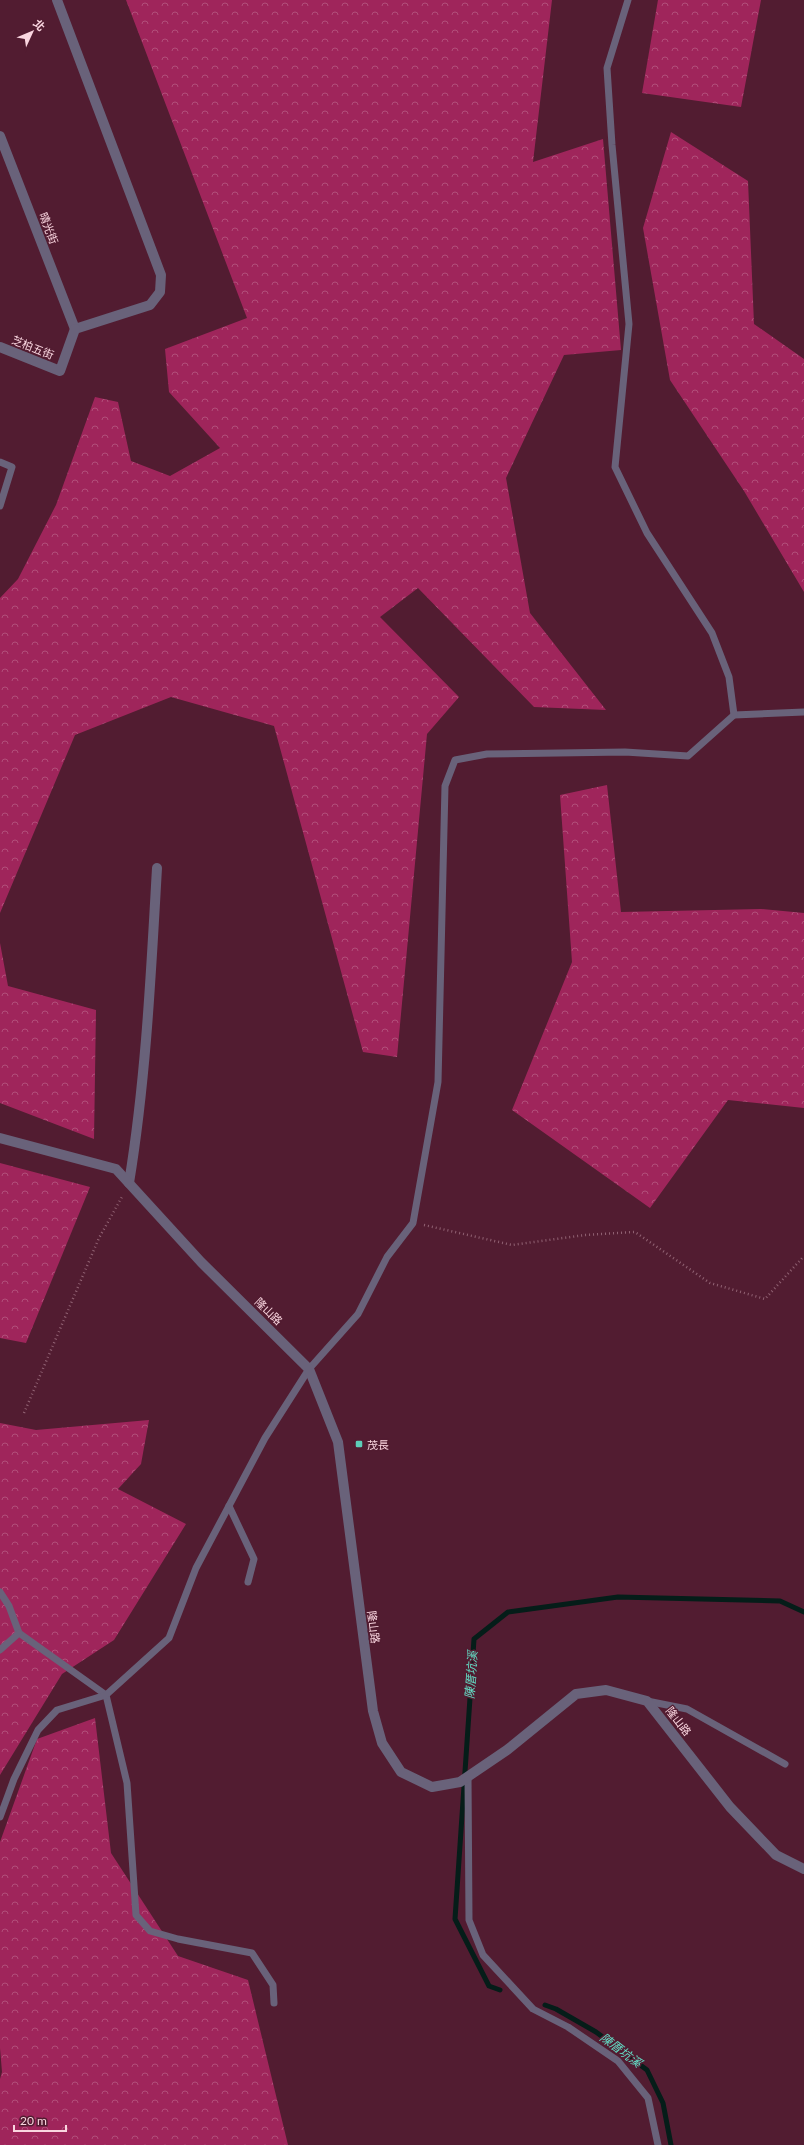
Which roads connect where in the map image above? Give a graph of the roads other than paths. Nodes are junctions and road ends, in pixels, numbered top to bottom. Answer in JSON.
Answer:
{"nodes":[{"id":1,"x":57,"y":0,"type":"edge"},
{"id":2,"x":628,"y":0,"type":"edge"},
{"id":3,"x":0,"y":136,"type":"edge"},
{"id":4,"x":75,"y":329,"type":"junction"},
{"id":5,"x":0,"y":347,"type":"edge"},
{"id":6,"x":0,"y":462,"type":"edge"},
{"id":7,"x":0,"y":506,"type":"edge"},
{"id":8,"x":804,"y":712,"type":"edge"},
{"id":9,"x":734,"y":715,"type":"junction"},
{"id":10,"x":157,"y":868,"type":"dead end"},
{"id":11,"x":0,"y":1138,"type":"edge"},
{"id":12,"x":129,"y":1183,"type":"junction"},
{"id":13,"x":309,"y":1369,"type":"junction"},
{"id":14,"x":229,"y":1506,"type":"junction"},
{"id":15,"x":248,"y":1582,"type":"dead end"},
{"id":16,"x":0,"y":1592,"type":"edge"},
{"id":17,"x":19,"y":1633,"type":"junction"},
{"id":18,"x":0,"y":1650,"type":"edge"},
{"id":19,"x":106,"y":1695,"type":"junction"},
{"id":20,"x":647,"y":1701,"type":"junction"},
{"id":21,"x":785,"y":1764,"type":"dead end"},
{"id":22,"x":465,"y":1778,"type":"junction"},
{"id":23,"x":0,"y":1817,"type":"edge"},
{"id":24,"x":804,"y":1869,"type":"edge"},
{"id":25,"x":274,"y":2003,"type":"dead end"},
{"id":26,"x":658,"y":2145,"type":"edge"}],
"edges":[{"from":1,"to":4,"type":"street"},
{"from":2,"to":9,"type":"lane"},
{"from":3,"to":4,"type":"street","name":"晴光街"},
{"from":4,"to":5,"type":"street","name":"芝柏五街"},
{"from":6,"to":7,"type":"lane"},
{"from":8,"to":9,"type":"lane"},
{"from":9,"to":13,"type":"lane"},
{"from":10,"to":12,"type":"street"},
{"from":11,"to":12,"type":"street","name":"隆山路"},
{"from":12,"to":13,"type":"street","name":"隆山路"},
{"from":13,"to":14,"type":"lane"},
{"from":13,"to":22,"type":"street","name":"隆山路"},
{"from":14,"to":15,"type":"lane"},
{"from":14,"to":19,"type":"lane"},
{"from":16,"to":17,"type":"lane"},
{"from":17,"to":18,"type":"lane"},
{"from":17,"to":19,"type":"lane"},
{"from":19,"to":23,"type":"lane"},
{"from":19,"to":25,"type":"lane"},
{"from":20,"to":21,"type":"lane"},
{"from":20,"to":22,"type":"street","name":"隆山路"},
{"from":20,"to":24,"type":"street","name":"隆山路"},
{"from":22,"to":26,"type":"lane"}]}
